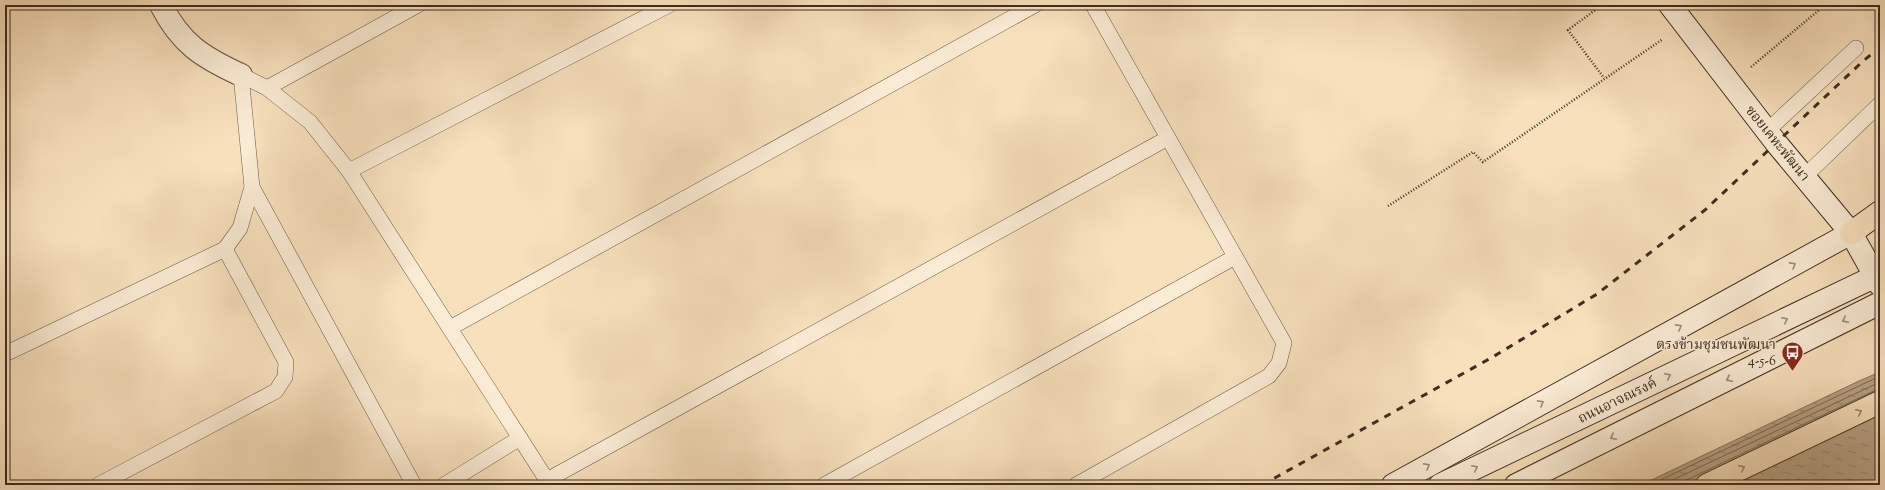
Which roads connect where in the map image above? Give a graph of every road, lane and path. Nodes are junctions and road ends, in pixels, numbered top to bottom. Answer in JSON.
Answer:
{"nodes":[{"id":1,"x":161,"y":5,"type":"edge"},
{"id":2,"x":418,"y":5,"type":"edge"},
{"id":3,"x":669,"y":5,"type":"edge"},
{"id":4,"x":1035,"y":5,"type":"edge"},
{"id":5,"x":1093,"y":5,"type":"edge"},
{"id":6,"x":1602,"y":5,"type":"edge"},
{"id":7,"x":1670,"y":5,"type":"edge"},
{"id":8,"x":1825,"y":5,"type":"edge"},
{"id":9,"x":1685,"y":24,"type":"junction"},
{"id":10,"x":1856,"y":48,"type":"dead end"},
{"id":11,"x":241,"y":75,"type":"junction"},
{"id":12,"x":1604,"y":78,"type":"junction"},
{"id":13,"x":1731,"y":84,"type":"junction"},
{"id":14,"x":267,"y":88,"type":"junction"},
{"id":15,"x":1880,"y":104,"type":"edge"},
{"id":16,"x":1767,"y":131,"type":"junction"},
{"id":17,"x":1168,"y":138,"type":"junction"},
{"id":18,"x":349,"y":171,"type":"junction"},
{"id":19,"x":1805,"y":176,"type":"junction"},
{"id":20,"x":252,"y":187,"type":"junction"},
{"id":21,"x":1388,"y":206,"type":"dead end"},
{"id":22,"x":1880,"y":212,"type":"edge"},
{"id":23,"x":1850,"y":233,"type":"junction"},
{"id":24,"x":225,"y":249,"type":"junction"},
{"id":25,"x":1235,"y":257,"type":"junction"},
{"id":26,"x":1878,"y":279,"type":"edge"},
{"id":27,"x":1880,"y":303,"type":"edge"},
{"id":28,"x":450,"y":328,"type":"junction"},
{"id":29,"x":5,"y":354,"type":"edge"},
{"id":30,"x":1880,"y":402,"type":"edge"},
{"id":31,"x":520,"y":438,"type":"junction"},
{"id":32,"x":548,"y":482,"type":"edge"},
{"id":33,"x":98,"y":485,"type":"edge"},
{"id":34,"x":414,"y":485,"type":"edge"},
{"id":35,"x":444,"y":485,"type":"edge"},
{"id":36,"x":824,"y":485,"type":"edge"},
{"id":37,"x":1076,"y":485,"type":"edge"},
{"id":38,"x":1393,"y":485,"type":"edge"},
{"id":39,"x":1440,"y":485,"type":"edge"},
{"id":40,"x":1516,"y":485,"type":"edge"},
{"id":41,"x":1707,"y":485,"type":"edge"}],
"edges":[{"from":1,"to":11,"type":"main road"},
{"from":2,"to":14,"type":"lane"},
{"from":3,"to":18,"type":"lane"},
{"from":4,"to":28,"type":"lane"},
{"from":5,"to":17,"type":"lane"},
{"from":6,"to":12,"type":"path"},
{"from":7,"to":9,"type":"main road","name":"ซอยเคหะพัฒนา"},
{"from":8,"to":13,"type":"path"},
{"from":9,"to":12,"type":"path"},
{"from":9,"to":13,"type":"main road","name":"ซอยเคหะพัฒนา"},
{"from":10,"to":16,"type":"lane"},
{"from":11,"to":14,"type":"lane"},
{"from":11,"to":20,"type":"lane"},
{"from":12,"to":21,"type":"path"},
{"from":13,"to":16,"type":"main road","name":"ซอยเคหะพัฒนา"},
{"from":14,"to":18,"type":"lane"},
{"from":15,"to":19,"type":"lane"},
{"from":16,"to":19,"type":"main road","name":"ซอยเคหะพัฒนา"},
{"from":17,"to":25,"type":"lane"},
{"from":17,"to":32,"type":"lane"},
{"from":18,"to":28,"type":"lane"},
{"from":19,"to":23,"type":"main road","name":"ซอยเคหะพัฒนา"},
{"from":20,"to":24,"type":"lane"},
{"from":20,"to":34,"type":"lane"},
{"from":22,"to":23,"type":"highway"},
{"from":23,"to":26,"type":"main road","name":"ซอยเคหะพัฒนา"},
{"from":38,"to":23,"type":"main road","one_way":true},
{"from":24,"to":29,"type":"lane"},
{"from":24,"to":33,"type":"lane"},
{"from":25,"to":36,"type":"lane"},
{"from":25,"to":37,"type":"lane"},
{"from":39,"to":26,"type":"main road","name":"ถนนอาจณรงค์","one_way":true},
{"from":27,"to":40,"type":"main road","one_way":true},
{"from":28,"to":31,"type":"lane"},
{"from":41,"to":30,"type":"highway","one_way":true},
{"from":31,"to":32,"type":"lane"},
{"from":31,"to":35,"type":"lane"}]}
